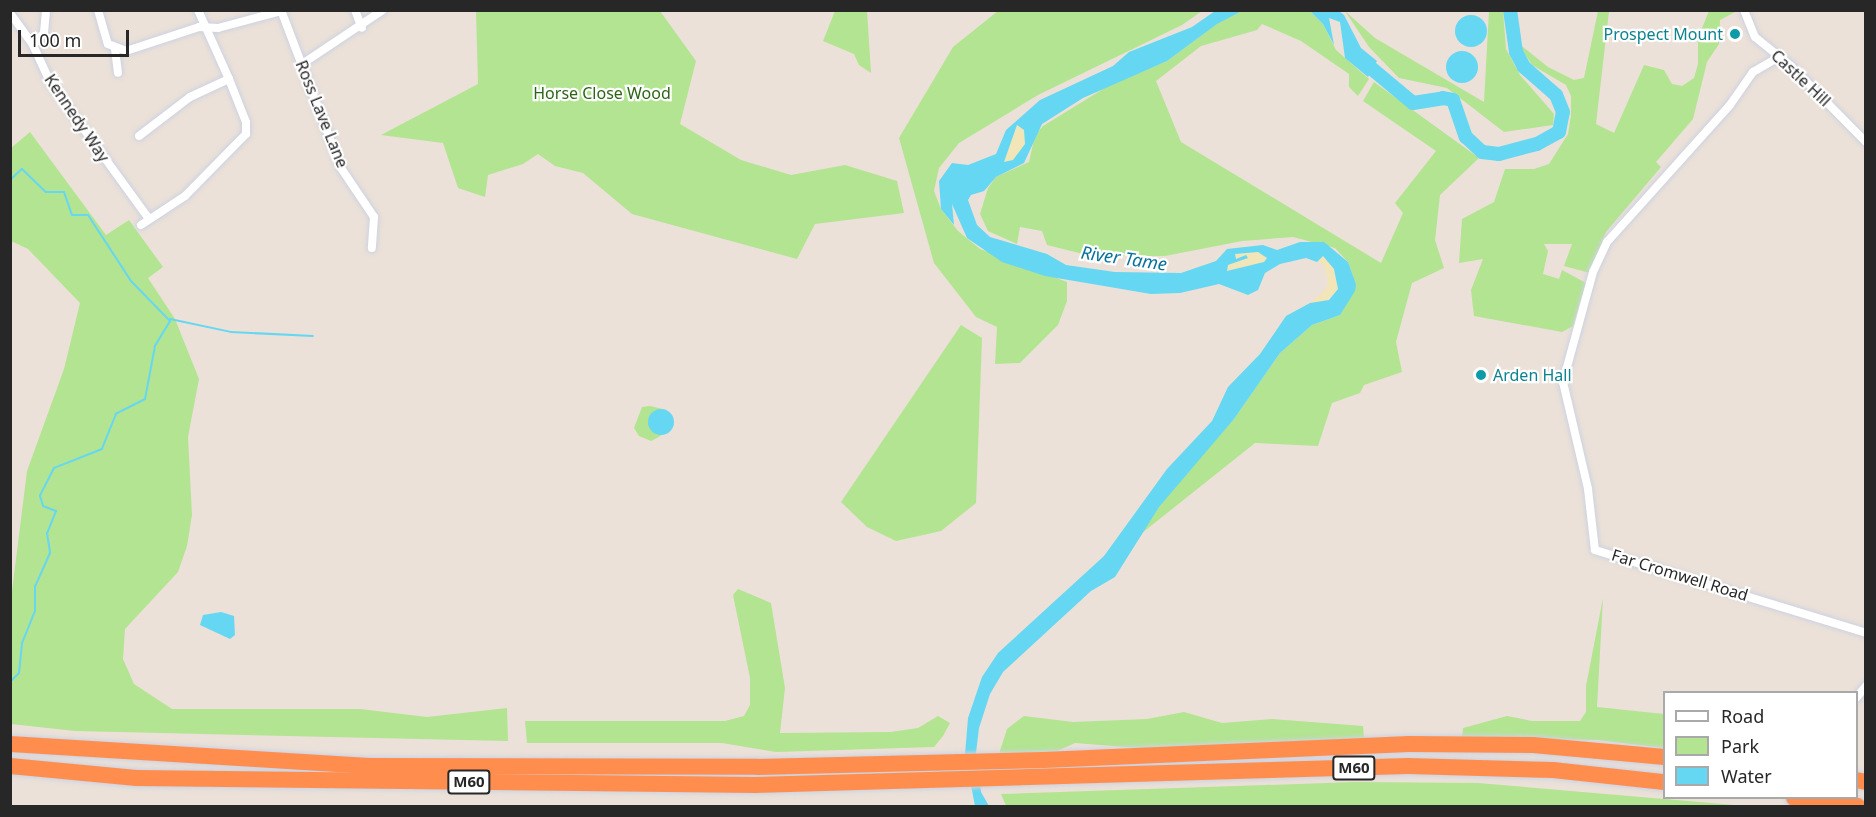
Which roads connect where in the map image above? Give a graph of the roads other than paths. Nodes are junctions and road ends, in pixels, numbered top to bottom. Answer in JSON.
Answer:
{"nodes":[{"id":1,"x":46,"y":10,"type":"edge"},
{"id":2,"x":98,"y":10,"type":"edge"},
{"id":3,"x":198,"y":10,"type":"edge"},
{"id":4,"x":355,"y":10,"type":"edge"},
{"id":5,"x":383,"y":10,"type":"edge"},
{"id":6,"x":1744,"y":10,"type":"edge"},
{"id":7,"x":281,"y":11,"type":"edge"},
{"id":8,"x":12,"y":18,"type":"edge"},
{"id":9,"x":209,"y":28,"type":"junction"},
{"id":10,"x":362,"y":28,"type":"junction"},
{"id":11,"x":33,"y":45,"type":"junction"},
{"id":12,"x":115,"y":49,"type":"junction"},
{"id":13,"x":1779,"y":57,"type":"junction"},
{"id":14,"x":302,"y":64,"type":"junction"},
{"id":15,"x":118,"y":73,"type":"dead end"},
{"id":16,"x":229,"y":79,"type":"junction"},
{"id":17,"x":139,"y":136,"type":"dead end"},
{"id":18,"x":1866,"y":142,"type":"edge"},
{"id":19,"x":372,"y":248,"type":"dead end"},
{"id":20,"x":1866,"y":633,"type":"edge"},
{"id":21,"x":10,"y":744,"type":"edge"},
{"id":22,"x":1663,"y":757,"type":"edge"},
{"id":23,"x":10,"y":766,"type":"edge"},
{"id":24,"x":1663,"y":782,"type":"edge"},
{"id":25,"x":1801,"y":799,"type":"edge"},
{"id":26,"x":1857,"y":807,"type":"edge"}],
"edges":[{"from":1,"to":11,"type":"street"},
{"from":2,"to":12,"type":"street"},
{"from":3,"to":9,"type":"street"},
{"from":4,"to":10,"type":"street"},
{"from":5,"to":10,"type":"street"},
{"from":6,"to":13,"type":"street","name":"Castle Hill"},
{"from":7,"to":9,"type":"street"},
{"from":7,"to":14,"type":"street","name":"Ross Lave Lane"},
{"from":8,"to":11,"type":"street","name":"Kennedy Way"},
{"from":9,"to":12,"type":"street"},
{"from":9,"to":16,"type":"street"},
{"from":10,"to":14,"type":"street"},
{"from":11,"to":16,"type":"street","name":"Kennedy Way"},
{"from":12,"to":15,"type":"street"},
{"from":13,"to":18,"type":"street","name":"Castle Hill"},
{"from":13,"to":20,"type":"street","name":"Far Cromwell Road"},
{"from":14,"to":19,"type":"street","name":"Ross Lave Lane"},
{"from":16,"to":17,"type":"street"},
{"from":21,"to":22,"type":"highway","number":"M60"},
{"from":23,"to":24,"type":"highway","number":"M60"},
{"from":25,"to":26,"type":"highway"}]}
